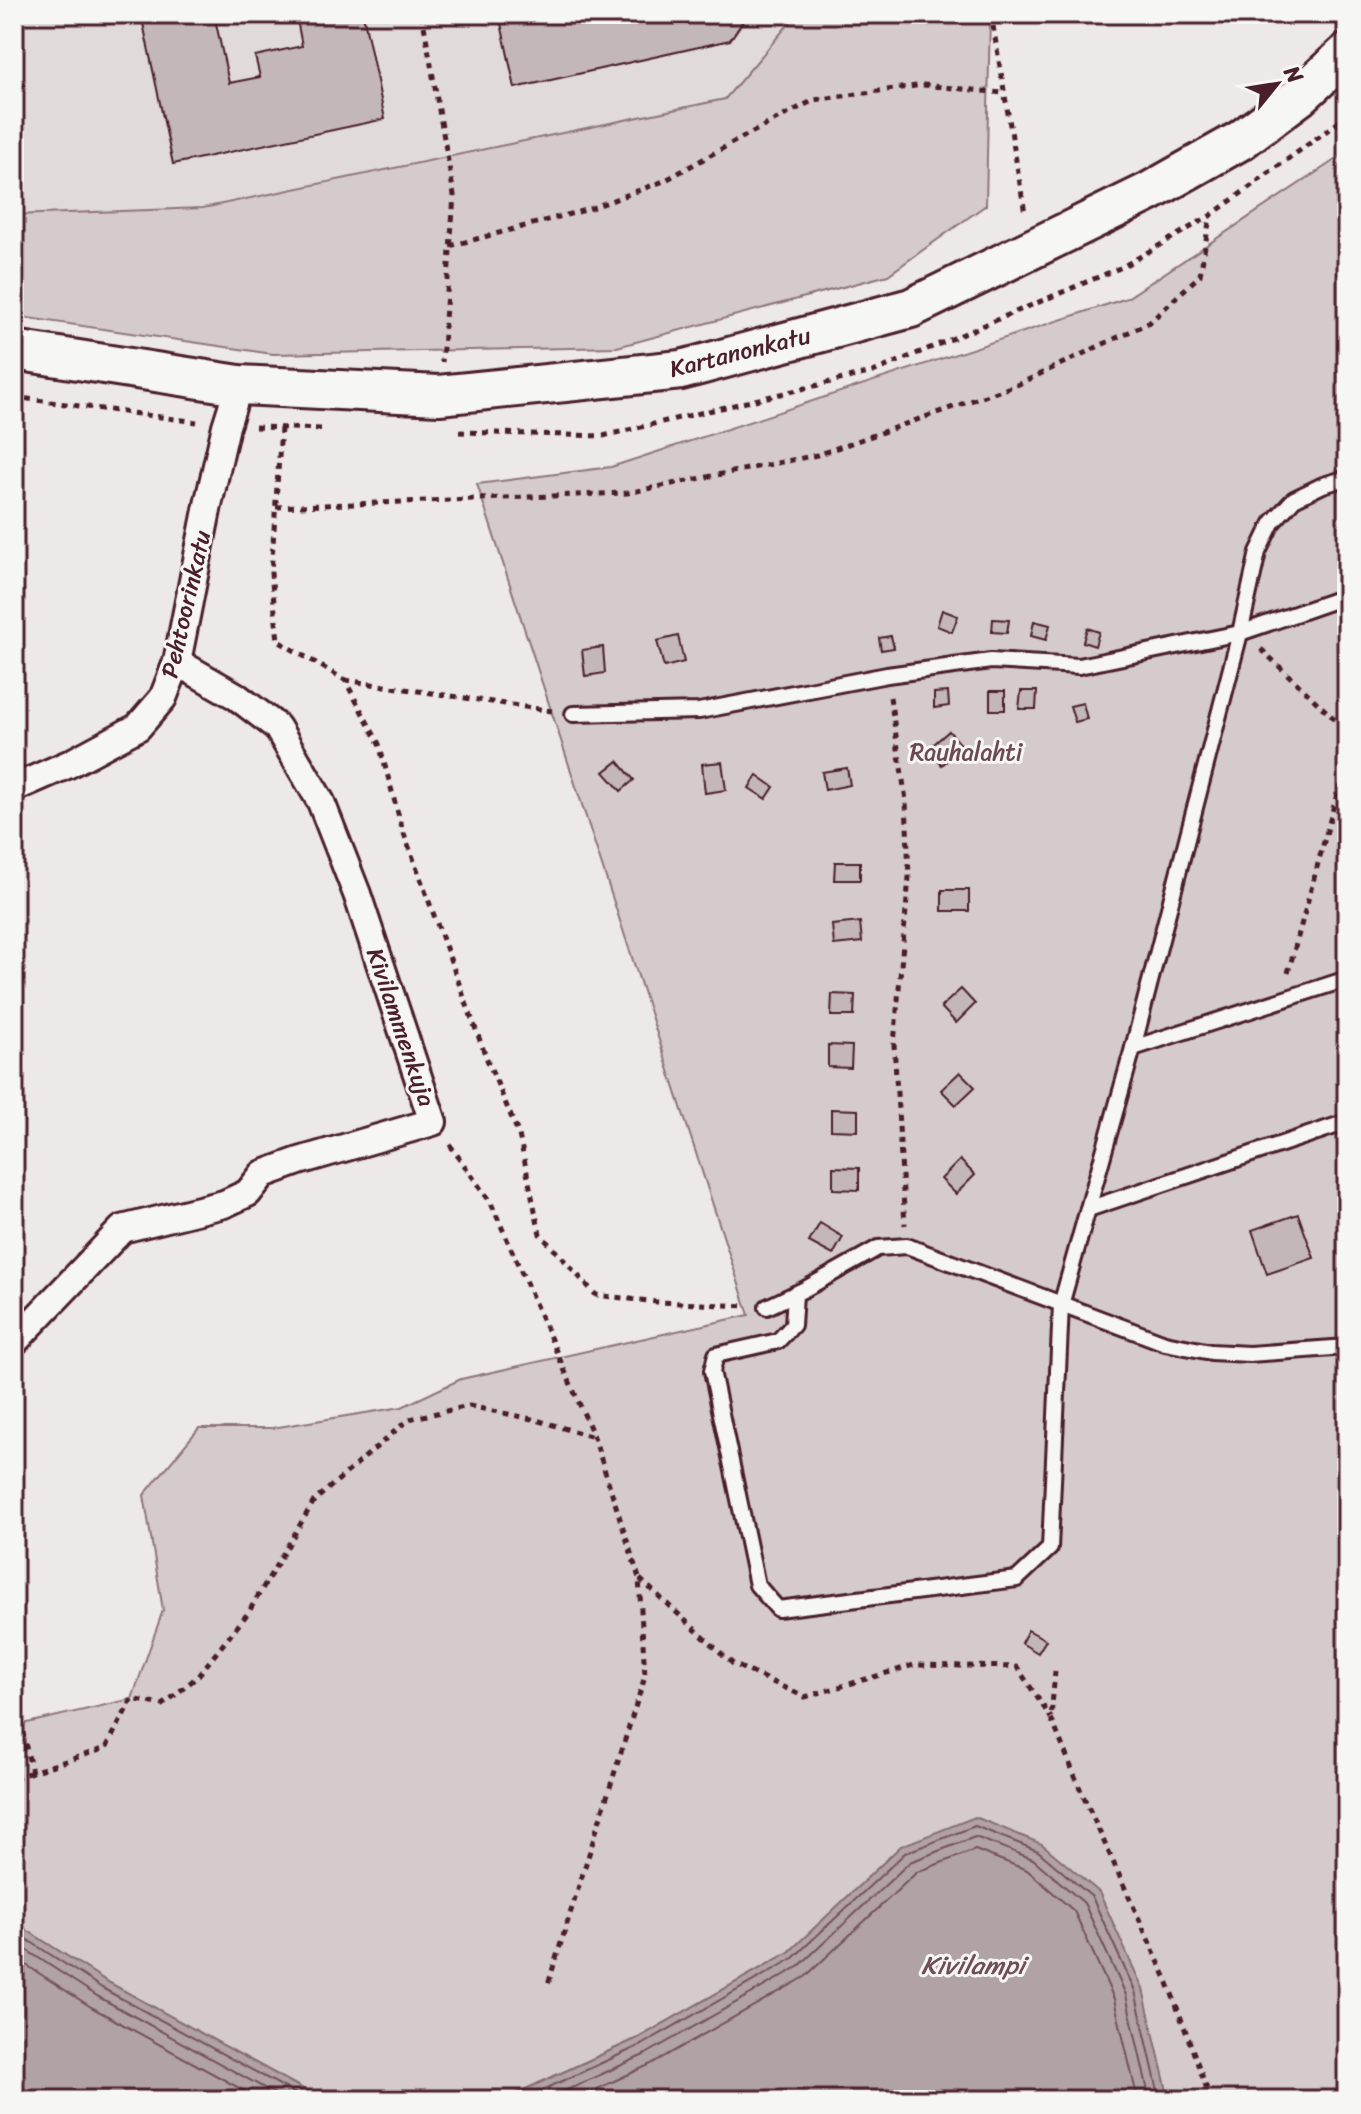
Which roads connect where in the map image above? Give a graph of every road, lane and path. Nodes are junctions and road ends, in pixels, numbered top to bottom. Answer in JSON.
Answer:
{"nodes":[{"id":1,"x":422,"y":14,"type":"edge"},
{"id":2,"x":991,"y":14,"type":"edge"},
{"id":3,"x":1347,"y":53,"type":"edge"},
{"id":4,"x":1003,"y":93,"type":"junction"},
{"id":5,"x":1210,"y":216,"type":"dead end"},
{"id":6,"x":450,"y":246,"type":"junction"},
{"id":7,"x":1031,"y":249,"type":"junction"},
{"id":8,"x":14,"y":350,"type":"edge"},
{"id":9,"x":239,"y":385,"type":"junction"},
{"id":10,"x":439,"y":395,"type":"junction"},
{"id":11,"x":281,"y":428,"type":"dead end"},
{"id":12,"x":1347,"y":478,"type":"edge"},
{"id":13,"x":276,"y":507,"type":"junction"},
{"id":14,"x":1347,"y":596,"type":"edge"},
{"id":15,"x":1240,"y":633,"type":"junction"},
{"id":16,"x":177,"y":662,"type":"junction"},
{"id":17,"x":887,"y":675,"type":"junction"},
{"id":18,"x":345,"y":680,"type":"junction"},
{"id":19,"x":573,"y":714,"type":"joint"},
{"id":20,"x":1347,"y":731,"type":"edge"},
{"id":21,"x":1347,"y":773,"type":"edge"},
{"id":22,"x":14,"y":788,"type":"edge"},
{"id":23,"x":1347,"y":979,"type":"edge"},
{"id":24,"x":1281,"y":1001,"type":"junction"},
{"id":25,"x":1133,"y":1048,"type":"junction"},
{"id":26,"x":433,"y":1122,"type":"junction"},
{"id":27,"x":1347,"y":1122,"type":"edge"},
{"id":28,"x":1088,"y":1209,"type":"junction"},
{"id":29,"x":907,"y":1246,"type":"junction"},
{"id":30,"x":795,"y":1294,"type":"junction"},
{"id":31,"x":1061,"y":1305,"type":"junction"},
{"id":32,"x":767,"y":1307,"type":"joint"},
{"id":33,"x":14,"y":1342,"type":"edge"},
{"id":34,"x":1347,"y":1347,"type":"edge"},
{"id":35,"x":594,"y":1437,"type":"junction"},
{"id":36,"x":639,"y":1578,"type":"junction"},
{"id":37,"x":1055,"y":1671,"type":"dead end"},
{"id":38,"x":14,"y":1697,"type":"edge"},
{"id":39,"x":1051,"y":1718,"type":"junction"},
{"id":40,"x":32,"y":1772,"type":"junction"},
{"id":41,"x":14,"y":1778,"type":"edge"},
{"id":42,"x":548,"y":1984,"type":"dead end"},
{"id":43,"x":1211,"y":2100,"type":"edge"}],
"edges":[{"from":1,"to":6,"type":"path"},
{"from":2,"to":4,"type":"path"},
{"from":3,"to":7,"type":"street","name":"Kartanonkatu"},
{"from":4,"to":6,"type":"path"},
{"from":4,"to":7,"type":"path"},
{"from":5,"to":13,"type":"path"},
{"from":6,"to":10,"type":"path"},
{"from":7,"to":10,"type":"street","name":"Kartanonkatu"},
{"from":8,"to":9,"type":"street","name":"Kartanonkatu"},
{"from":9,"to":10,"type":"street","name":"Kartanonkatu"},
{"from":9,"to":16,"type":"street","name":"Pehtoorinkatu"},
{"from":11,"to":13,"type":"path"},
{"from":12,"to":15,"type":"lane"},
{"from":13,"to":18,"type":"path"},
{"from":14,"to":15,"type":"lane"},
{"from":15,"to":17,"type":"lane"},
{"from":15,"to":20,"type":"path"},
{"from":15,"to":25,"type":"lane"},
{"from":16,"to":22,"type":"street","name":"Pehtoorinkatu"},
{"from":16,"to":26,"type":"street","name":"Kivilammenkuja"},
{"from":17,"to":19,"type":"lane"},
{"from":17,"to":29,"type":"path"},
{"from":18,"to":19,"type":"path"},
{"from":18,"to":32,"type":"path"},
{"from":21,"to":24,"type":"path"},
{"from":23,"to":24,"type":"lane"},
{"from":24,"to":25,"type":"lane"},
{"from":25,"to":28,"type":"lane"},
{"from":26,"to":33,"type":"street","name":"Kivilammenkuja"},
{"from":26,"to":35,"type":"path"},
{"from":27,"to":28,"type":"lane"},
{"from":28,"to":31,"type":"lane"},
{"from":29,"to":30,"type":"lane"},
{"from":29,"to":31,"type":"lane"},
{"from":30,"to":31,"type":"lane"},
{"from":30,"to":32,"type":"lane"},
{"from":31,"to":34,"type":"lane"},
{"from":35,"to":36,"type":"path"},
{"from":35,"to":40,"type":"path"},
{"from":36,"to":39,"type":"path"},
{"from":36,"to":42,"type":"path"},
{"from":37,"to":39,"type":"path"},
{"from":38,"to":40,"type":"path"},
{"from":39,"to":43,"type":"path"},
{"from":40,"to":41,"type":"path"}]}
